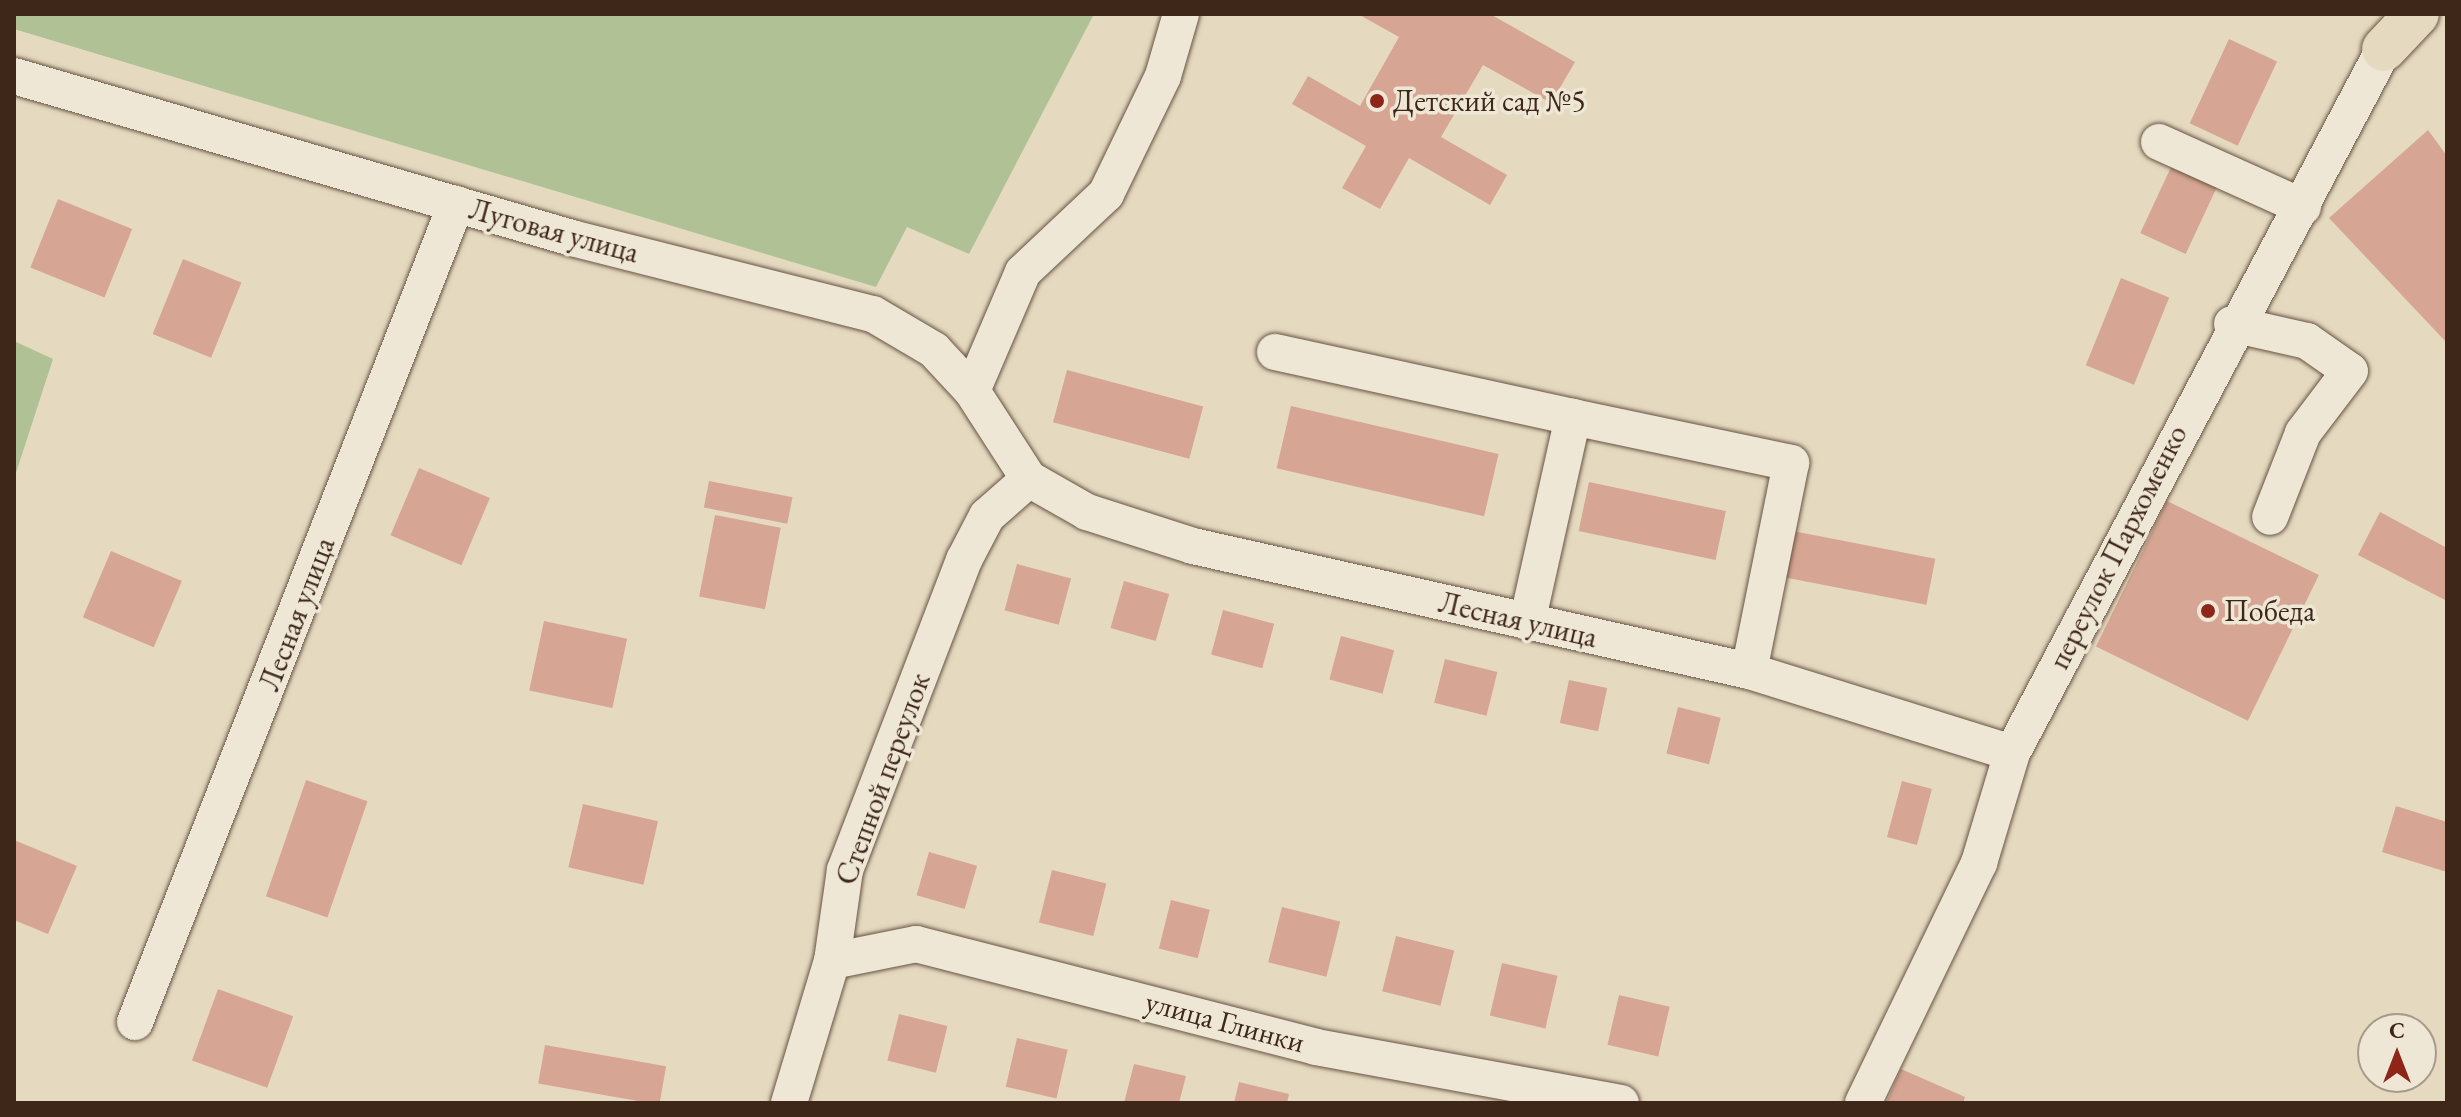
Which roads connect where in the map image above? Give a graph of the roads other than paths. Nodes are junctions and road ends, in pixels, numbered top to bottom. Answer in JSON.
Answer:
{"nodes":[{"id":1,"x":1181,"y":14,"type":"edge"},
{"id":2,"x":2417,"y":14,"type":"edge"},
{"id":3,"x":2389,"y":32,"type":"edge"},
{"id":4,"x":14,"y":76,"type":"edge"},
{"id":5,"x":2159,"y":142,"type":"dead end"},
{"id":6,"x":456,"y":204,"type":"junction"},
{"id":7,"x":2303,"y":207,"type":"junction"},
{"id":8,"x":2232,"y":324,"type":"junction"},
{"id":9,"x":1275,"y":352,"type":"dead end"},
{"id":10,"x":972,"y":391,"type":"junction"},
{"id":11,"x":1573,"y":417,"type":"junction"},
{"id":12,"x":1029,"y":479,"type":"junction"},
{"id":13,"x":2270,"y":517,"type":"dead end"},
{"id":14,"x":1527,"y":622,"type":"junction"},
{"id":15,"x":1749,"y":671,"type":"junction"},
{"id":16,"x":2012,"y":753,"type":"junction"},
{"id":17,"x":832,"y":961,"type":"junction"},
{"id":18,"x":135,"y":1022,"type":"dead end"},
{"id":19,"x":789,"y":1103,"type":"edge"},
{"id":20,"x":1621,"y":1103,"type":"edge"},
{"id":21,"x":1863,"y":1103,"type":"edge"}],
"edges":[{"from":1,"to":10,"type":"street"},
{"from":2,"to":3,"type":"main road","name":"переулок Пархоменко"},
{"from":3,"to":7,"type":"street","name":"переулок Пархоменко"},
{"from":4,"to":6,"type":"street","name":"Луговая улица"},
{"from":5,"to":7,"type":"street"},
{"from":6,"to":10,"type":"street","name":"Луговая улица"},
{"from":6,"to":18,"type":"street","name":"Лесная улица"},
{"from":7,"to":8,"type":"street","name":"переулок Пархоменко"},
{"from":8,"to":13,"type":"street"},
{"from":8,"to":16,"type":"street","name":"переулок Пархоменко"},
{"from":9,"to":11,"type":"street"},
{"from":10,"to":12,"type":"street","name":"Луговая улица"},
{"from":11,"to":14,"type":"street"},
{"from":11,"to":15,"type":"street"},
{"from":12,"to":14,"type":"street","name":"Лесная улица"},
{"from":12,"to":17,"type":"street","name":"Степной переулок"},
{"from":14,"to":15,"type":"street","name":"Лесная улица"},
{"from":15,"to":16,"type":"street","name":"Лесная улица"},
{"from":16,"to":21,"type":"street","name":"переулок Пархоменко"},
{"from":17,"to":19,"type":"street","name":"Степной переулок"},
{"from":17,"to":20,"type":"street","name":"улица Глинки"}]}
